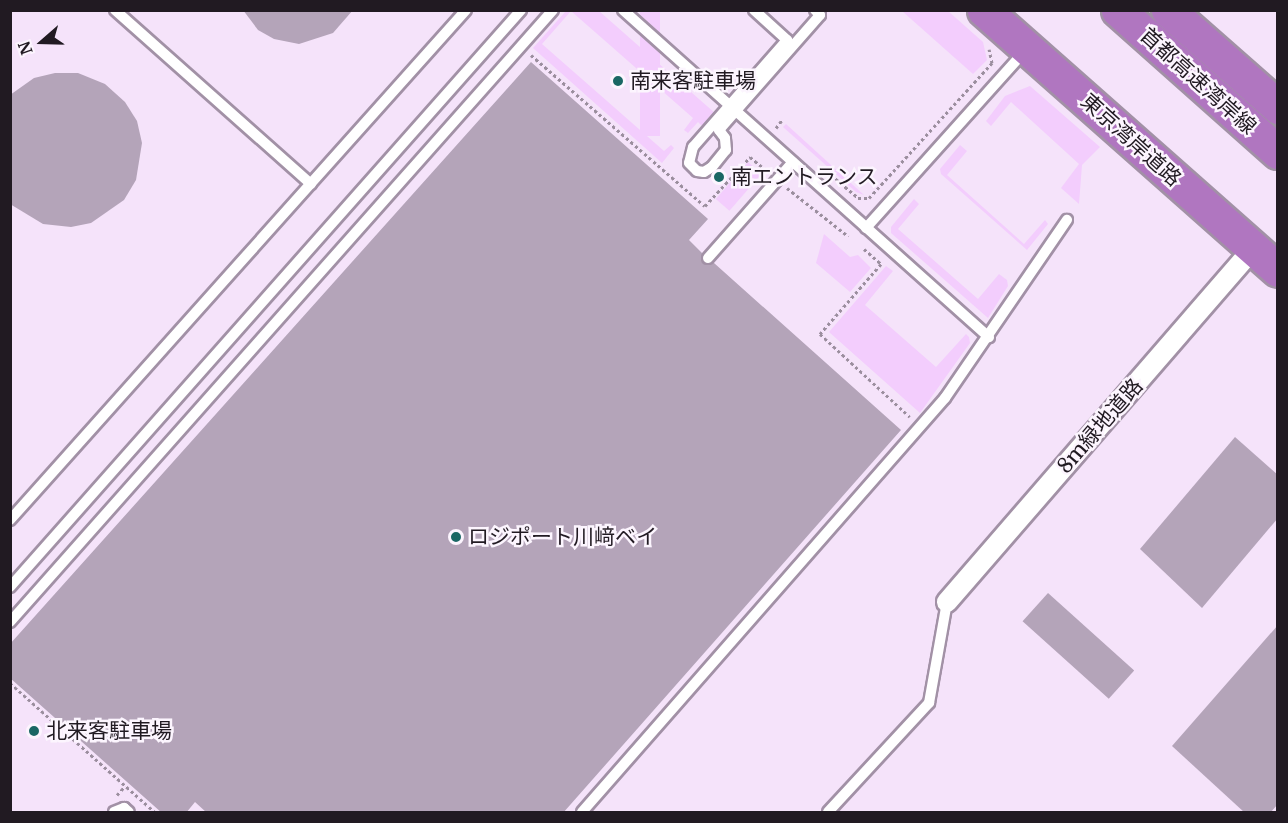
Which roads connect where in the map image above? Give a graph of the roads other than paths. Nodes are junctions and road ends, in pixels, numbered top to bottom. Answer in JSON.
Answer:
{"nodes":[{"id":1,"x":115,"y":10,"type":"edge"},
{"id":2,"x":466,"y":10,"type":"edge"},
{"id":3,"x":521,"y":10,"type":"edge"},
{"id":4,"x":553,"y":10,"type":"edge"},
{"id":5,"x":623,"y":10,"type":"edge"},
{"id":6,"x":754,"y":10,"type":"edge"},
{"id":7,"x":815,"y":10,"type":"edge"},
{"id":8,"x":1118,"y":10,"type":"edge"},
{"id":9,"x":1168,"y":10,"type":"edge"},
{"id":10,"x":986,"y":25,"type":"edge"},
{"id":11,"x":1027,"y":48,"type":"junction"},
{"id":12,"x":1278,"y":107,"type":"edge"},
{"id":13,"x":733,"y":109,"type":"junction"},
{"id":14,"x":1278,"y":152,"type":"edge"},
{"id":15,"x":792,"y":162,"type":"junction"},
{"id":16,"x":312,"y":184,"type":"junction"},
{"id":17,"x":1067,"y":220,"type":"dead end"},
{"id":18,"x":866,"y":228,"type":"junction"},
{"id":19,"x":1253,"y":249,"type":"junction"},
{"id":20,"x":708,"y":258,"type":"dead end"},
{"id":21,"x":1278,"y":270,"type":"edge"},
{"id":22,"x":989,"y":337,"type":"junction"},
{"id":23,"x":10,"y":520,"type":"edge"},
{"id":24,"x":10,"y":587,"type":"edge"},
{"id":25,"x":947,"y":602,"type":"joint"},
{"id":26,"x":10,"y":622,"type":"edge"},
{"id":27,"x":114,"y":813,"type":"edge"},
{"id":28,"x":129,"y":813,"type":"edge"},
{"id":29,"x":582,"y":813,"type":"edge"},
{"id":30,"x":828,"y":813,"type":"edge"}],
"edges":[{"from":1,"to":16,"type":"lane"},
{"from":2,"to":16,"type":"lane"},
{"from":3,"to":24,"type":"lane"},
{"from":4,"to":26,"type":"lane"},
{"from":5,"to":13,"type":"lane"},
{"from":6,"to":13,"type":"lane"},
{"from":7,"to":13,"type":"lane"},
{"from":8,"to":14,"type":"highway","name":"首都高速湾岸線"},
{"from":9,"to":12,"type":"highway","name":"首都高速湾岸線"},
{"from":10,"to":11,"type":"highway","name":"東京湾岸道路"},
{"from":11,"to":18,"type":"lane"},
{"from":11,"to":19,"type":"highway","name":"東京湾岸道路"},
{"from":13,"to":13,"type":"lane"},
{"from":13,"to":15,"type":"lane"},
{"from":15,"to":18,"type":"lane"},
{"from":15,"to":20,"type":"lane"},
{"from":16,"to":23,"type":"lane"},
{"from":17,"to":22,"type":"lane"},
{"from":18,"to":22,"type":"lane"},
{"from":19,"to":21,"type":"highway","name":"東京湾岸道路"},
{"from":19,"to":25,"type":"street","name":"8m緑地道路"},
{"from":22,"to":29,"type":"lane"},
{"from":25,"to":30,"type":"lane"},
{"from":27,"to":28,"type":"lane"}]}
